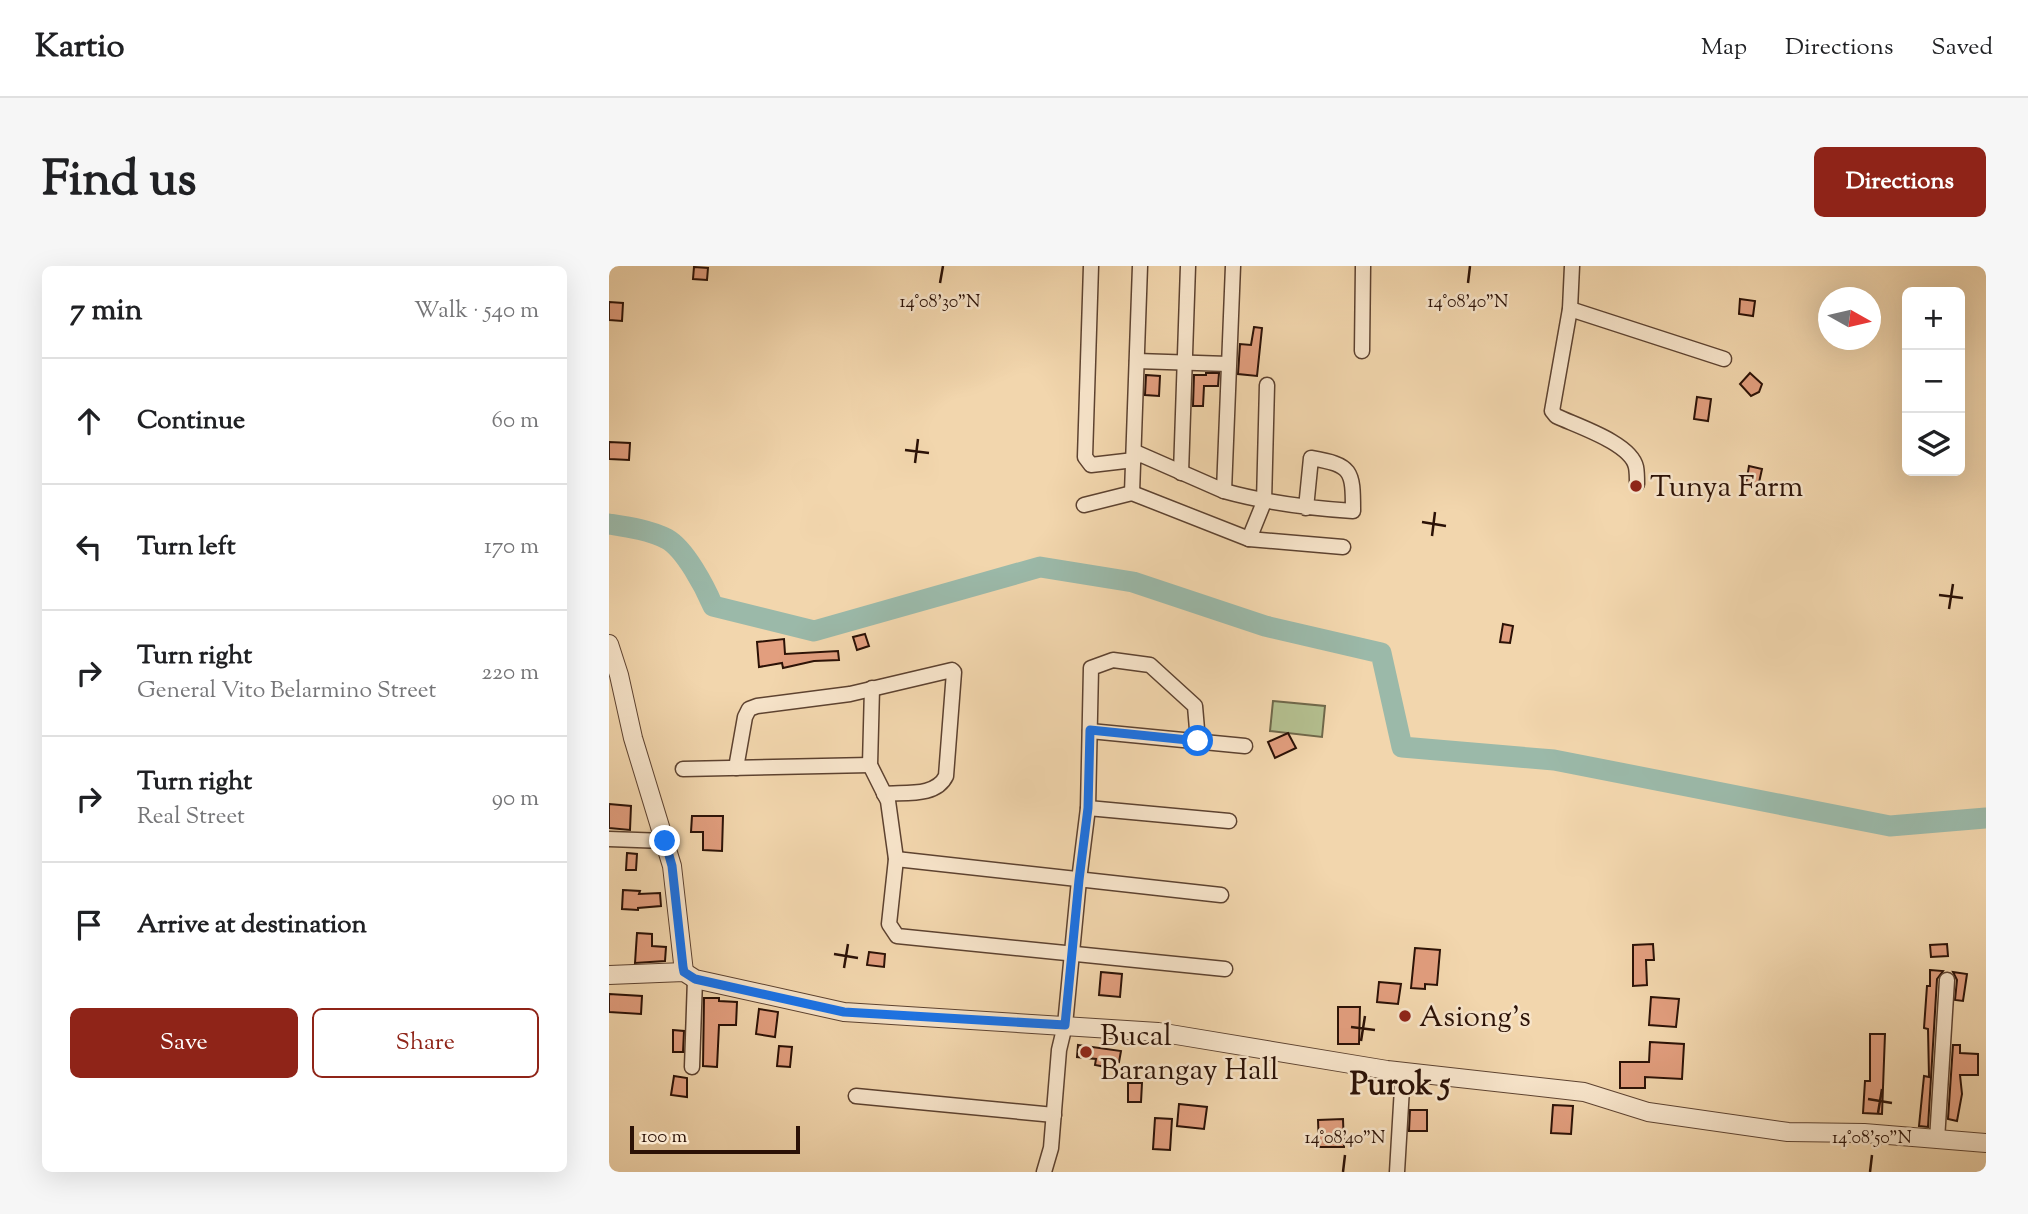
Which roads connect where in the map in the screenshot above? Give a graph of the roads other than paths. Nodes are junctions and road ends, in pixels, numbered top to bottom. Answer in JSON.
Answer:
{"nodes":[{"id":1,"x":1091,"y":266,"type":"edge"},
{"id":2,"x":1140,"y":266,"type":"edge"},
{"id":3,"x":1188,"y":266,"type":"edge"},
{"id":4,"x":1233,"y":266,"type":"edge"},
{"id":5,"x":1363,"y":266,"type":"edge"},
{"id":6,"x":1572,"y":266,"type":"edge"},
{"id":7,"x":1570,"y":309,"type":"junction"},
{"id":8,"x":1362,"y":351,"type":"dead end"},
{"id":9,"x":1724,"y":359,"type":"dead end"},
{"id":10,"x":1137,"y":361,"type":"junction"},
{"id":11,"x":1183,"y":363,"type":"junction"},
{"id":12,"x":1228,"y":364,"type":"junction"},
{"id":13,"x":1267,"y":385,"type":"dead end"},
{"id":14,"x":1135,"y":456,"type":"junction"},
{"id":15,"x":1181,"y":473,"type":"junction"},
{"id":16,"x":1637,"y":484,"type":"dead end"},
{"id":17,"x":1224,"y":491,"type":"junction"},
{"id":18,"x":1132,"y":493,"type":"junction"},
{"id":19,"x":1264,"y":502,"type":"junction"},
{"id":20,"x":1084,"y":505,"type":"dead end"},
{"id":21,"x":1306,"y":508,"type":"junction"},
{"id":22,"x":1249,"y":539,"type":"junction"},
{"id":23,"x":1343,"y":547,"type":"dead end"},
{"id":24,"x":609,"y":643,"type":"edge"},
{"id":25,"x":872,"y":688,"type":"junction"},
{"id":26,"x":1090,"y":730,"type":"junction"},
{"id":27,"x":1198,"y":741,"type":"junction"},
{"id":28,"x":1245,"y":746,"type":"dead end"},
{"id":29,"x":870,"y":765,"type":"junction"},
{"id":30,"x":736,"y":768,"type":"junction"},
{"id":31,"x":683,"y":769,"type":"dead end"},
{"id":32,"x":884,"y":793,"type":"junction"},
{"id":33,"x":1088,"y":808,"type":"junction"},
{"id":34,"x":1229,"y":821,"type":"dead end"},
{"id":35,"x":609,"y":839,"type":"edge"},
{"id":36,"x":665,"y":841,"type":"junction"},
{"id":37,"x":896,"y":859,"type":"junction"},
{"id":38,"x":1079,"y":880,"type":"junction"},
{"id":39,"x":1221,"y":895,"type":"dead end"},
{"id":40,"x":1073,"y":954,"type":"junction"},
{"id":41,"x":1225,"y":970,"type":"dead end"},
{"id":42,"x":609,"y":975,"type":"edge"},
{"id":43,"x":690,"y":976,"type":"junction"},
{"id":44,"x":1947,"y":981,"type":"dead end"},
{"id":45,"x":1065,"y":1025,"type":"junction"},
{"id":46,"x":692,"y":1067,"type":"dead end"},
{"id":47,"x":1403,"y":1071,"type":"junction"},
{"id":48,"x":856,"y":1096,"type":"dead end"},
{"id":49,"x":1054,"y":1115,"type":"junction"},
{"id":50,"x":1937,"y":1140,"type":"junction"},
{"id":51,"x":1986,"y":1143,"type":"edge"},
{"id":52,"x":1044,"y":1172,"type":"edge"},
{"id":53,"x":1397,"y":1172,"type":"edge"}],
"edges":[{"from":1,"to":14,"type":"street"},
{"from":2,"to":10,"type":"street"},
{"from":3,"to":11,"type":"street"},
{"from":4,"to":12,"type":"street"},
{"from":5,"to":8,"type":"street"},
{"from":6,"to":7,"type":"street"},
{"from":7,"to":9,"type":"street"},
{"from":7,"to":16,"type":"street"},
{"from":10,"to":11,"type":"street"},
{"from":10,"to":14,"type":"street"},
{"from":11,"to":12,"type":"street"},
{"from":11,"to":15,"type":"street"},
{"from":12,"to":17,"type":"street"},
{"from":13,"to":19,"type":"street"},
{"from":14,"to":15,"type":"street"},
{"from":14,"to":18,"type":"street"},
{"from":15,"to":17,"type":"street"},
{"from":17,"to":19,"type":"street"},
{"from":18,"to":20,"type":"street"},
{"from":18,"to":22,"type":"street"},
{"from":19,"to":21,"type":"street"},
{"from":19,"to":22,"type":"street"},
{"from":21,"to":21,"type":"street"},
{"from":22,"to":23,"type":"street"},
{"from":24,"to":36,"type":"street"},
{"from":25,"to":29,"type":"street"},
{"from":25,"to":30,"type":"street"},
{"from":25,"to":32,"type":"street"},
{"from":26,"to":27,"type":"street"},
{"from":26,"to":27,"type":"street"},
{"from":26,"to":33,"type":"street"},
{"from":27,"to":28,"type":"street"},
{"from":29,"to":30,"type":"street"},
{"from":29,"to":32,"type":"street"},
{"from":30,"to":31,"type":"street"},
{"from":32,"to":37,"type":"street"},
{"from":33,"to":34,"type":"street"},
{"from":33,"to":38,"type":"street"},
{"from":35,"to":36,"type":"street"},
{"from":36,"to":43,"type":"street"},
{"from":37,"to":38,"type":"street"},
{"from":37,"to":40,"type":"street"},
{"from":38,"to":39,"type":"street"},
{"from":38,"to":40,"type":"street"},
{"from":40,"to":41,"type":"street"},
{"from":40,"to":45,"type":"street"},
{"from":42,"to":43,"type":"street"},
{"from":43,"to":45,"type":"street"},
{"from":43,"to":46,"type":"street"},
{"from":44,"to":50,"type":"street"},
{"from":45,"to":47,"type":"street"},
{"from":45,"to":49,"type":"street"},
{"from":47,"to":50,"type":"street"},
{"from":47,"to":53,"type":"street"},
{"from":48,"to":49,"type":"street"},
{"from":49,"to":52,"type":"street"},
{"from":50,"to":51,"type":"street"}]}
